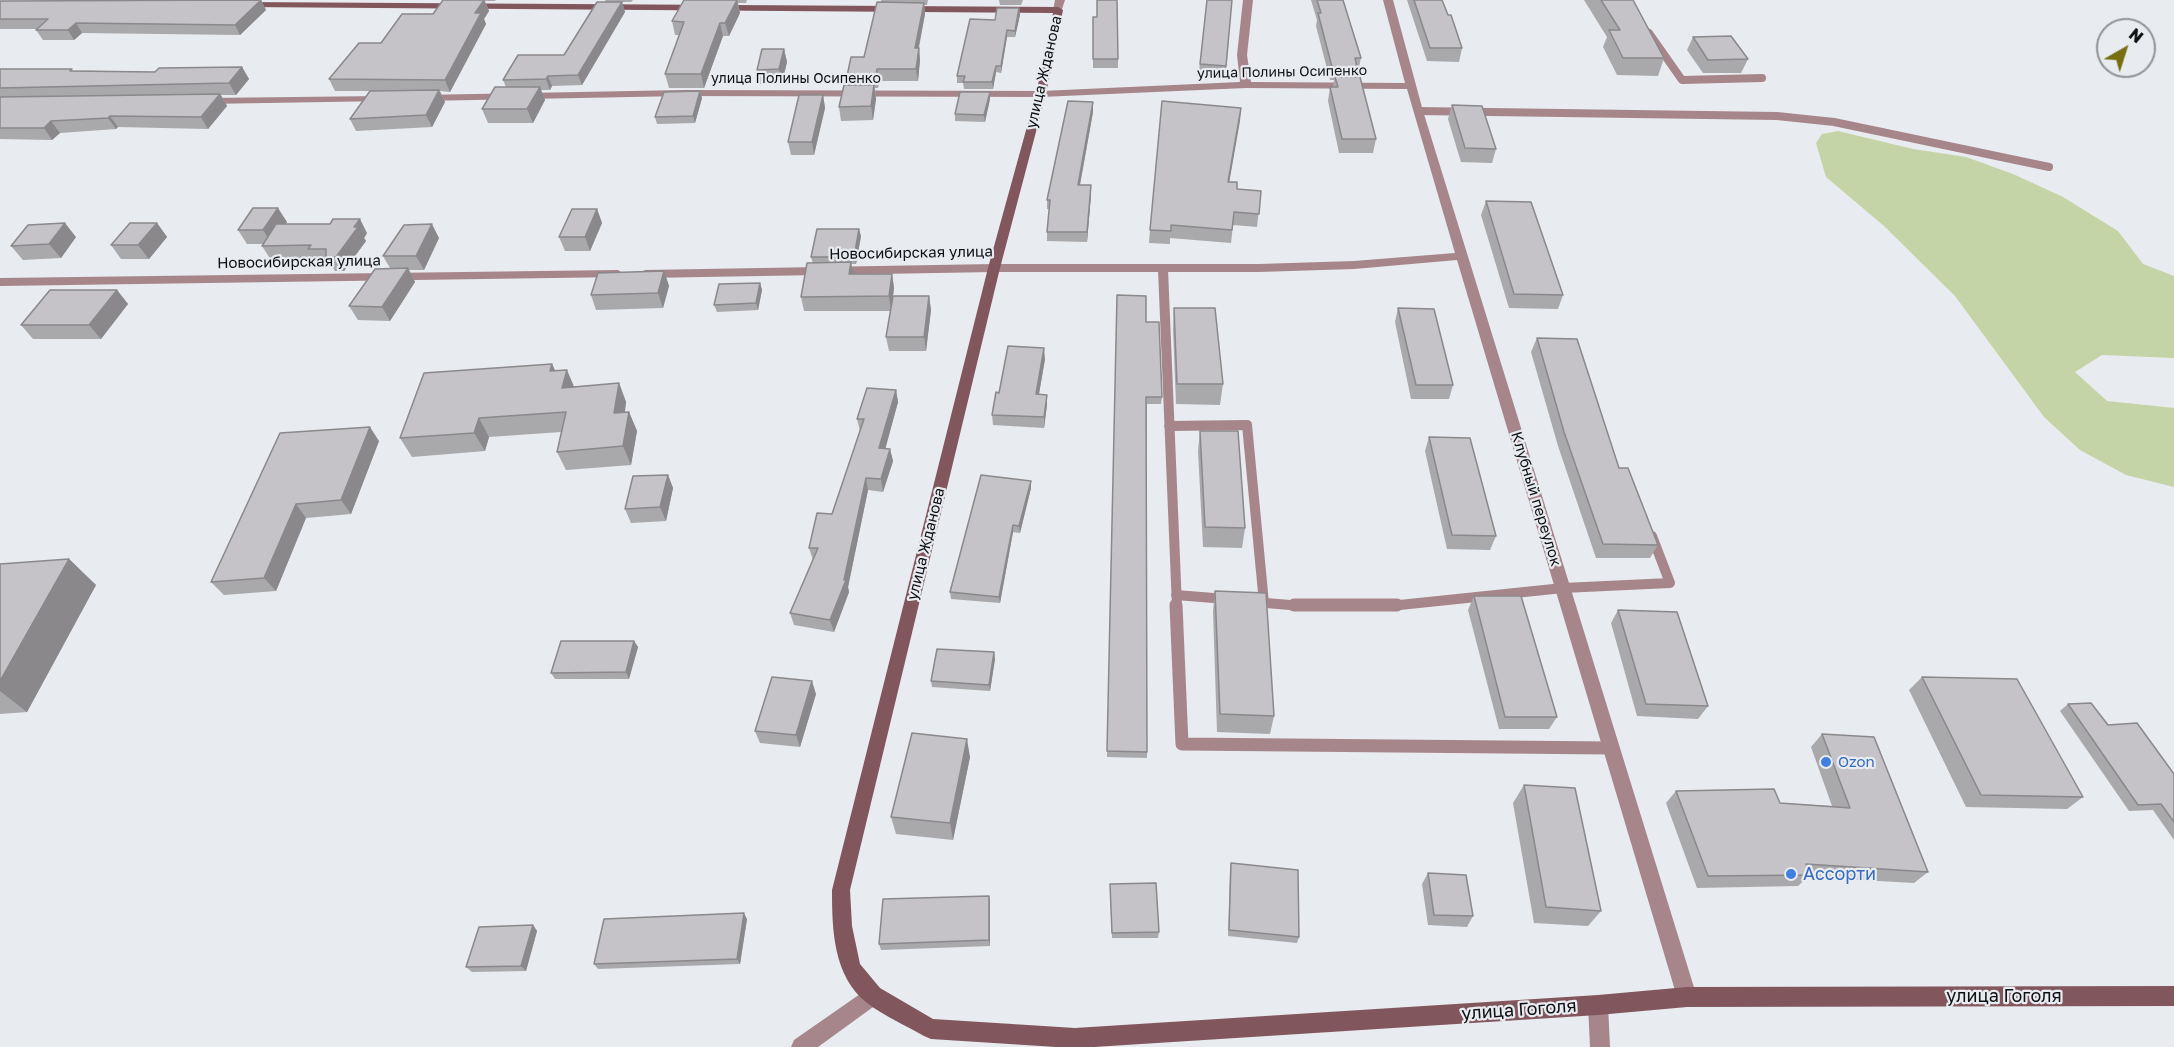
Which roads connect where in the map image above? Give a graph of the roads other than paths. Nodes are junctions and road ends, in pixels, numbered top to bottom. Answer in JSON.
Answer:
{"nodes":[{"id":1,"x":1248,"y":0,"type":"edge"},
{"id":2,"x":1388,"y":0,"type":"edge"},
{"id":3,"x":227,"y":4,"type":"edge"},
{"id":4,"x":1059,"y":5,"type":"edge"},
{"id":5,"x":1643,"y":24,"type":"edge"},
{"id":6,"x":1762,"y":78,"type":"dead end"},
{"id":7,"x":1246,"y":85,"type":"junction"},
{"id":8,"x":1412,"y":86,"type":"junction"},
{"id":9,"x":1041,"y":94,"type":"junction"},
{"id":10,"x":400,"y":98,"type":"edge"},
{"id":11,"x":412,"y":98,"type":"edge"},
{"id":12,"x":200,"y":102,"type":"edge"},
{"id":13,"x":1418,"y":111,"type":"junction"},
{"id":14,"x":2049,"y":167,"type":"dead end"},
{"id":15,"x":1462,"y":256,"type":"junction"},
{"id":16,"x":994,"y":268,"type":"junction"},
{"id":17,"x":1163,"y":268,"type":"junction"},
{"id":18,"x":0,"y":282,"type":"edge"},
{"id":19,"x":1169,"y":426,"type":"junction"},
{"id":20,"x":1647,"y":521,"type":"edge"},
{"id":21,"x":1563,"y":588,"type":"junction"},
{"id":22,"x":1176,"y":595,"type":"junction"},
{"id":23,"x":1264,"y":603,"type":"junction"},
{"id":24,"x":1611,"y":748,"type":"junction"},
{"id":25,"x":873,"y":995,"type":"junction"},
{"id":26,"x":2174,"y":996,"type":"edge"},
{"id":27,"x":1687,"y":997,"type":"junction"},
{"id":28,"x":1598,"y":1005,"type":"junction"},
{"id":29,"x":801,"y":1047,"type":"edge"},
{"id":30,"x":1600,"y":1047,"type":"edge"}],
"edges":[{"from":1,"to":7,"type":"street"},
{"from":2,"to":8,"type":"street","name":"Клубный переулок"},
{"from":3,"to":4,"type":"main road"},
{"from":4,"to":9,"type":"main road","name":"улица Жданова"},
{"from":5,"to":6,"type":"lane"},
{"from":7,"to":8,"type":"street","name":"улица Полины Осипенко"},
{"from":7,"to":9,"type":"street","name":"улица Полины Осипенко"},
{"from":8,"to":13,"type":"street","name":"Клубный переулок"},
{"from":9,"to":11,"type":"street","name":"улица Полины Осипенко"},
{"from":9,"to":16,"type":"main road","name":"улица Жданова"},
{"from":10,"to":12,"type":"street"},
{"from":13,"to":14,"type":"lane"},
{"from":13,"to":15,"type":"street","name":"Клубный переулок"},
{"from":15,"to":17,"type":"street","name":"Новосибирская улица"},
{"from":15,"to":21,"type":"street","name":"Клубный переулок"},
{"from":16,"to":17,"type":"street","name":"Новосибирская улица"},
{"from":16,"to":18,"type":"street","name":"Новосибирская улица"},
{"from":16,"to":25,"type":"main road","name":"улица Жданова"},
{"from":17,"to":19,"type":"lane"},
{"from":19,"to":22,"type":"lane"},
{"from":19,"to":23,"type":"lane"},
{"from":20,"to":21,"type":"lane"},
{"from":21,"to":23,"type":"lane"},
{"from":21,"to":24,"type":"street","name":"Клубный переулок"},
{"from":22,"to":23,"type":"lane"},
{"from":22,"to":24,"type":"lane"},
{"from":24,"to":27,"type":"street","name":"Клубный переулок"},
{"from":25,"to":28,"type":"main road","name":"улица Гоголя"},
{"from":25,"to":29,"type":"street"},
{"from":26,"to":27,"type":"main road","name":"улица Гоголя"},
{"from":27,"to":28,"type":"main road","name":"улица Гоголя"},
{"from":28,"to":30,"type":"street"}]}
